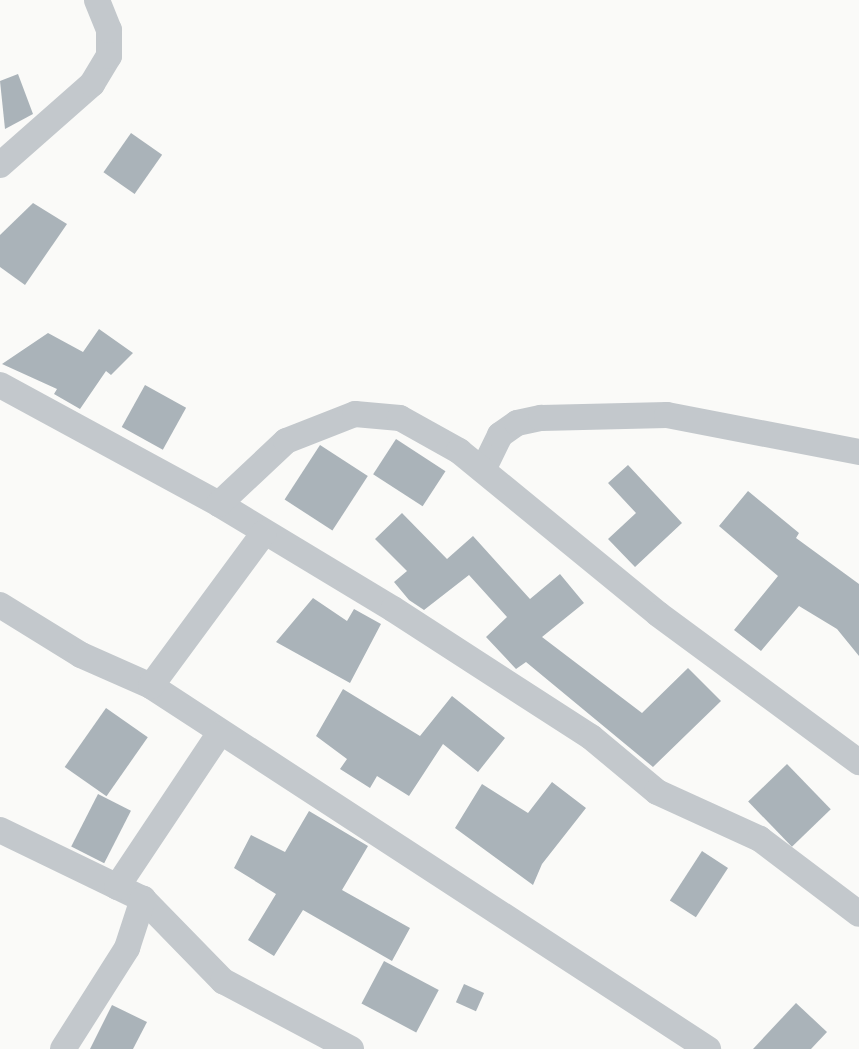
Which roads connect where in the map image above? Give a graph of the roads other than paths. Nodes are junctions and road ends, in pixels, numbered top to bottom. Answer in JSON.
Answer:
{"nodes":[{"id":1,"x":97,"y":0,"type":"edge"},
{"id":2,"x":0,"y":165,"type":"edge"},
{"id":3,"x":0,"y":385,"type":"edge"},
{"id":4,"x":859,"y":452,"type":"edge"},
{"id":5,"x":483,"y":470,"type":"junction"},
{"id":6,"x":219,"y":504,"type":"junction"},
{"id":7,"x":264,"y":533,"type":"junction"},
{"id":8,"x":0,"y":605,"type":"edge"},
{"id":9,"x":151,"y":686,"type":"junction"},
{"id":10,"x":219,"y":734,"type":"junction"},
{"id":11,"x":859,"y":762,"type":"edge"},
{"id":12,"x":0,"y":830,"type":"edge"},
{"id":13,"x":117,"y":887,"type":"junction"},
{"id":14,"x":143,"y":899,"type":"junction"},
{"id":15,"x":859,"y":914,"type":"edge"},
{"id":16,"x":63,"y":1049,"type":"edge"},
{"id":17,"x":351,"y":1049,"type":"edge"},
{"id":18,"x":708,"y":1049,"type":"edge"}],
"edges":[{"from":1,"to":2,"type":"street"},
{"from":3,"to":6,"type":"street"},
{"from":4,"to":5,"type":"street"},
{"from":5,"to":6,"type":"street"},
{"from":5,"to":11,"type":"street"},
{"from":6,"to":7,"type":"street"},
{"from":7,"to":9,"type":"street"},
{"from":7,"to":15,"type":"street"},
{"from":8,"to":9,"type":"street"},
{"from":9,"to":10,"type":"street"},
{"from":10,"to":13,"type":"street"},
{"from":10,"to":18,"type":"street"},
{"from":12,"to":13,"type":"street"},
{"from":13,"to":14,"type":"street"},
{"from":14,"to":16,"type":"street"},
{"from":14,"to":17,"type":"street"}]}
